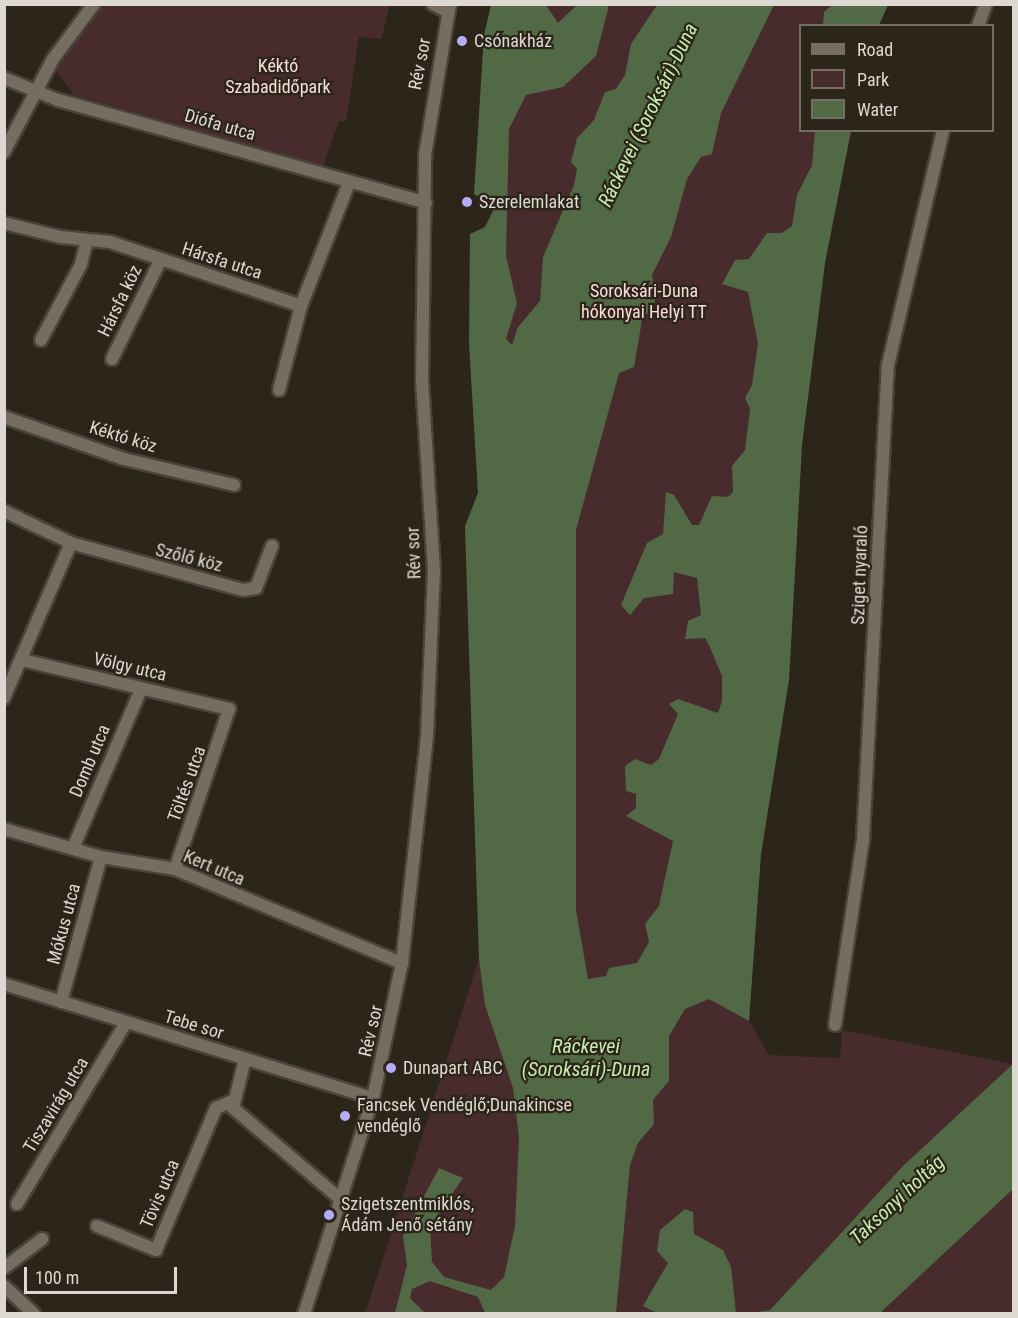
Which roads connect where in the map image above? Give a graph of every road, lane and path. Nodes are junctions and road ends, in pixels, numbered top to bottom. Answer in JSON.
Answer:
{"nodes":[{"id":1,"x":94,"y":4,"type":"edge"},
{"id":2,"x":433,"y":4,"type":"edge"},
{"id":3,"x":986,"y":4,"type":"edge"},
{"id":4,"x":449,"y":8,"type":"edge"},
{"id":5,"x":979,"y":24,"type":"edge"},
{"id":6,"x":4,"y":78,"type":"edge"},
{"id":7,"x":34,"y":91,"type":"junction"},
{"id":8,"x":943,"y":132,"type":"edge"},
{"id":9,"x":4,"y":152,"type":"edge"},
{"id":10,"x":349,"y":183,"type":"junction"},
{"id":11,"x":426,"y":203,"type":"junction"},
{"id":12,"x":4,"y":223,"type":"edge"},
{"id":13,"x":87,"y":240,"type":"junction"},
{"id":14,"x":161,"y":260,"type":"junction"},
{"id":15,"x":301,"y":306,"type":"junction"},
{"id":16,"x":41,"y":340,"type":"dead end"},
{"id":17,"x":112,"y":359,"type":"dead end"},
{"id":18,"x":279,"y":390,"type":"dead end"},
{"id":19,"x":4,"y":417,"type":"edge"},
{"id":20,"x":234,"y":485,"type":"dead end"},
{"id":21,"x":4,"y":511,"type":"edge"},
{"id":22,"x":71,"y":543,"type":"junction"},
{"id":23,"x":272,"y":546,"type":"dead end"},
{"id":24,"x":22,"y":660,"type":"junction"},
{"id":25,"x":141,"y":689,"type":"junction"},
{"id":26,"x":4,"y":698,"type":"edge"},
{"id":27,"x":229,"y":709,"type":"joint"},
{"id":28,"x":4,"y":829,"type":"edge"},
{"id":29,"x":73,"y":848,"type":"junction"},
{"id":30,"x":101,"y":856,"type":"junction"},
{"id":31,"x":175,"y":869,"type":"junction"},
{"id":32,"x":402,"y":963,"type":"junction"},
{"id":33,"x":4,"y":984,"type":"edge"},
{"id":34,"x":61,"y":1002,"type":"junction"},
{"id":35,"x":125,"y":1023,"type":"junction"},
{"id":36,"x":835,"y":1024,"type":"dead end"},
{"id":37,"x":245,"y":1059,"type":"junction"},
{"id":38,"x":373,"y":1098,"type":"junction"},
{"id":39,"x":230,"y":1102,"type":"junction"},
{"id":40,"x":338,"y":1197,"type":"junction"},
{"id":41,"x":17,"y":1204,"type":"dead end"},
{"id":42,"x":97,"y":1226,"type":"dead end"},
{"id":43,"x":42,"y":1239,"type":"dead end"},
{"id":44,"x":4,"y":1268,"type":"edge"},
{"id":45,"x":4,"y":1286,"type":"edge"},
{"id":46,"x":34,"y":1314,"type":"edge"},
{"id":47,"x":304,"y":1314,"type":"edge"}],
"edges":[{"from":1,"to":7,"type":"street"},
{"from":2,"to":4,"type":"street"},
{"from":3,"to":5,"type":"street"},
{"from":4,"to":11,"type":"street","name":"Rév sor"},
{"from":6,"to":7,"type":"street","name":"Diófa utca"},
{"from":7,"to":9,"type":"street"},
{"from":7,"to":10,"type":"street","name":"Diófa utca"},
{"from":8,"to":36,"type":"street","name":"Sziget nyaraló"},
{"from":10,"to":11,"type":"street","name":"Diófa utca"},
{"from":10,"to":15,"type":"street"},
{"from":11,"to":32,"type":"street","name":"Rév sor"},
{"from":12,"to":13,"type":"street","name":"Hársfa utca"},
{"from":13,"to":14,"type":"street","name":"Hársfa utca"},
{"from":13,"to":16,"type":"street"},
{"from":14,"to":15,"type":"street","name":"Hársfa utca"},
{"from":14,"to":17,"type":"street","name":"Hársfa köz"},
{"from":15,"to":18,"type":"street"},
{"from":19,"to":20,"type":"street","name":"Kéktó köz"},
{"from":21,"to":22,"type":"street"},
{"from":22,"to":23,"type":"street","name":"Szőlő köz"},
{"from":22,"to":24,"type":"street"},
{"from":24,"to":25,"type":"street","name":"Völgy utca"},
{"from":24,"to":26,"type":"street"},
{"from":25,"to":27,"type":"street","name":"Völgy utca"},
{"from":25,"to":29,"type":"street","name":"Domb utca"},
{"from":27,"to":31,"type":"street","name":"Töltés utca"},
{"from":28,"to":29,"type":"street","name":"Kert utca"},
{"from":29,"to":30,"type":"street","name":"Kert utca"},
{"from":30,"to":31,"type":"street","name":"Kert utca"},
{"from":30,"to":34,"type":"street","name":"Mókus utca"},
{"from":31,"to":32,"type":"street","name":"Kert utca"},
{"from":32,"to":38,"type":"street","name":"Rév sor"},
{"from":33,"to":34,"type":"street","name":"Tebe sor"},
{"from":34,"to":35,"type":"street","name":"Tebe sor"},
{"from":35,"to":37,"type":"street","name":"Tebe sor"},
{"from":35,"to":41,"type":"street","name":"Tiszavirág utca"},
{"from":37,"to":38,"type":"street","name":"Tebe sor"},
{"from":37,"to":39,"type":"street","name":"Tövis utca"},
{"from":38,"to":40,"type":"street","name":"Rév sor"},
{"from":39,"to":40,"type":"street"},
{"from":39,"to":42,"type":"street","name":"Tövis utca"},
{"from":40,"to":47,"type":"street","name":"Rév sor"},
{"from":43,"to":44,"type":"street"},
{"from":45,"to":46,"type":"street"}]}
